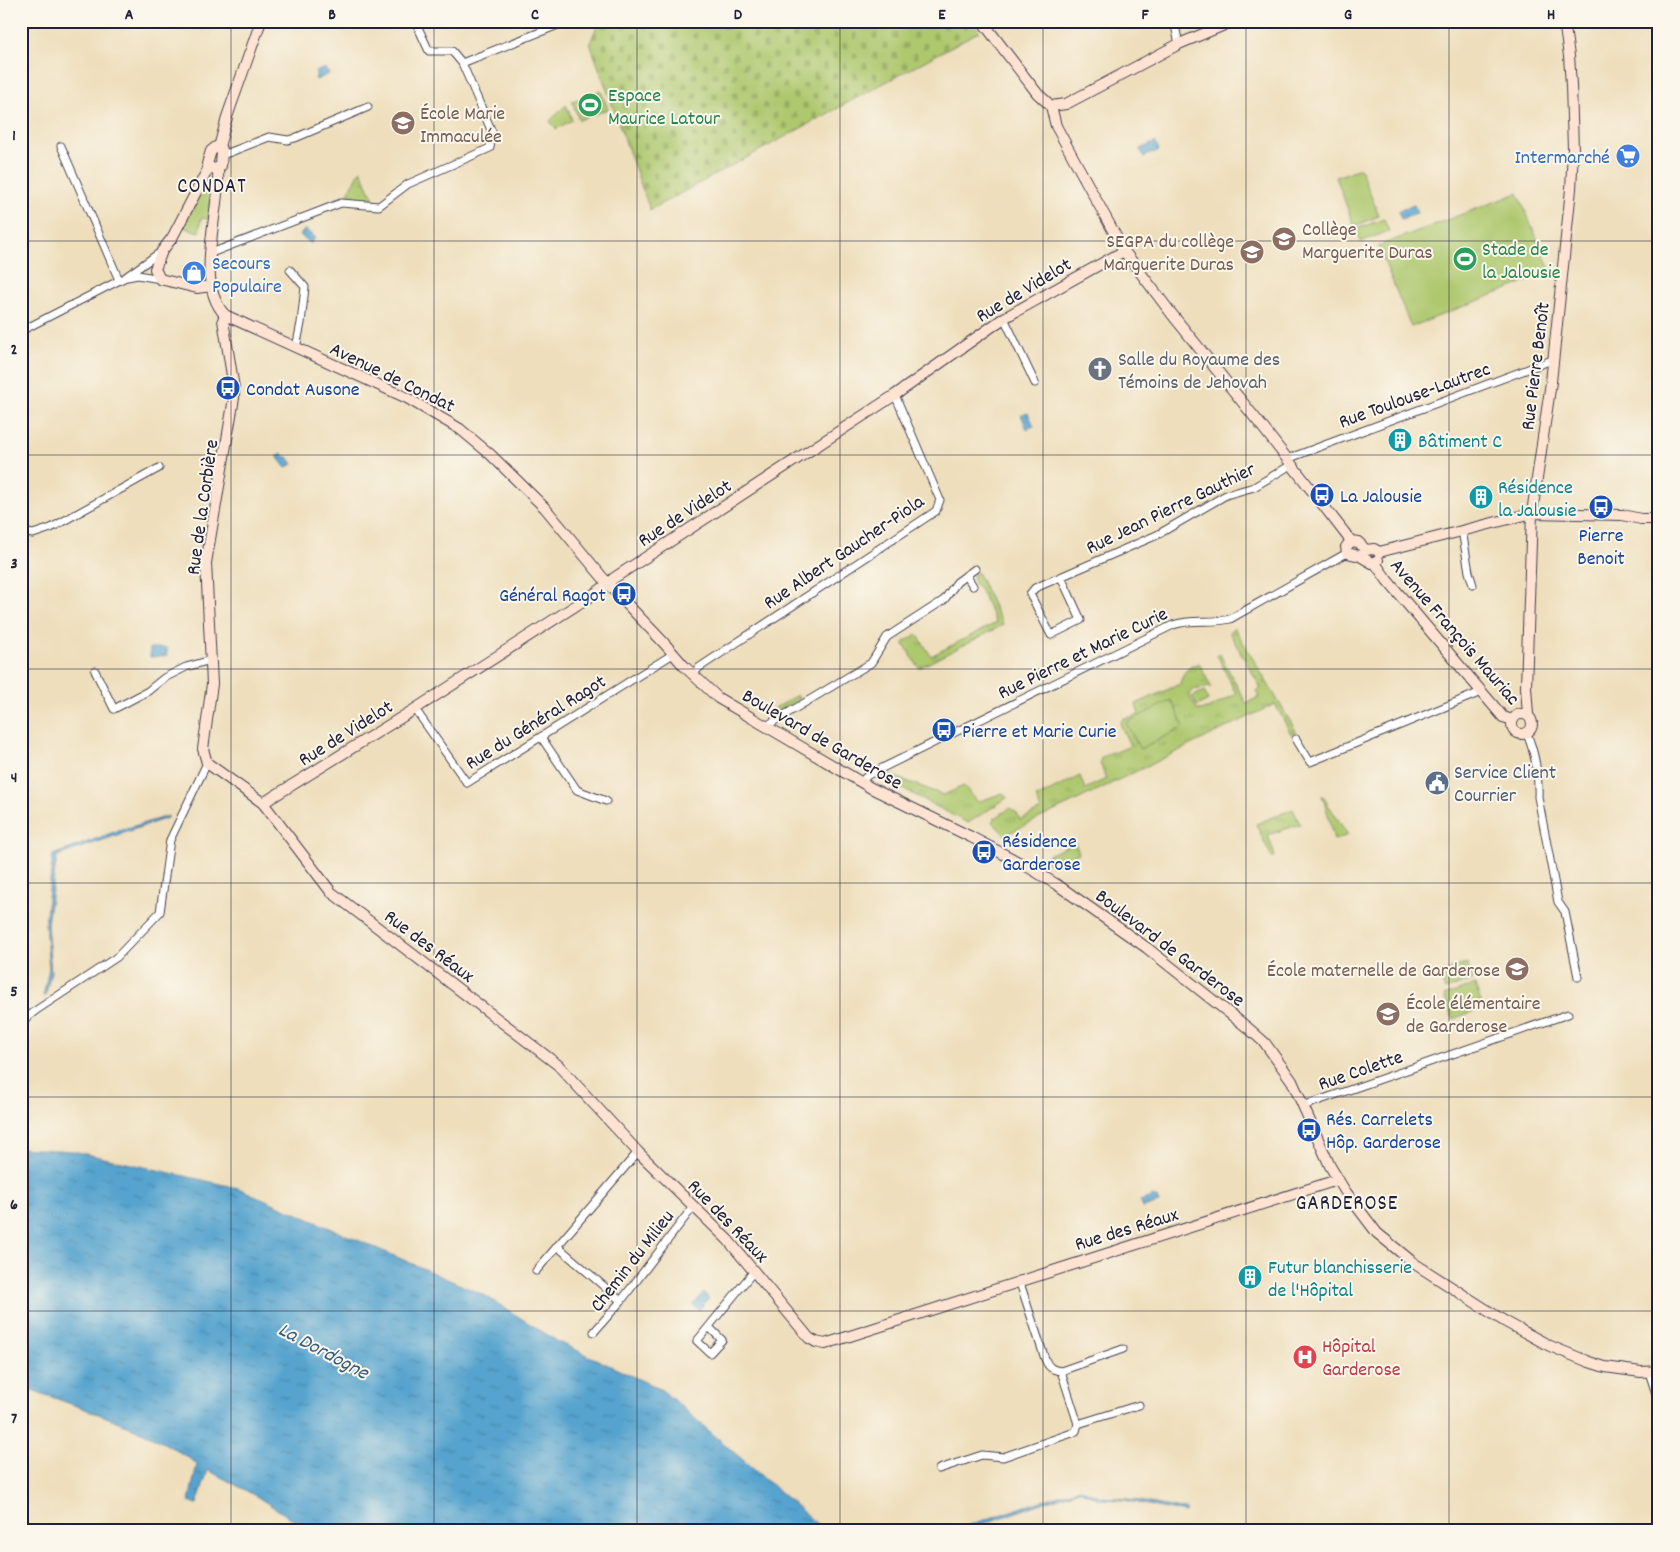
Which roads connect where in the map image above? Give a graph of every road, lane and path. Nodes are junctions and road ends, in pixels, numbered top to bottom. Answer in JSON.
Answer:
{"nodes":[{"id":1,"x":262,"y":21,"type":"edge"},
{"id":2,"x":415,"y":21,"type":"edge"},
{"id":3,"x":560,"y":21,"type":"edge"},
{"id":4,"x":982,"y":21,"type":"edge"},
{"id":5,"x":1174,"y":21,"type":"edge"},
{"id":6,"x":1234,"y":21,"type":"edge"},
{"id":7,"x":1564,"y":21,"type":"edge"},
{"id":8,"x":1179,"y":44,"type":"junction"},
{"id":9,"x":462,"y":62,"type":"junction"},
{"id":10,"x":1051,"y":106,"type":"junction"},
{"id":11,"x":368,"y":107,"type":"dead end"},
{"id":12,"x":61,"y":146,"type":"dead end"},
{"id":13,"x":221,"y":150,"type":"junction"},
{"id":14,"x":213,"y":168,"type":"junction"},
{"id":15,"x":162,"y":251,"type":"junction"},
{"id":16,"x":1124,"y":251,"type":"junction"},
{"id":17,"x":211,"y":253,"type":"junction"},
{"id":18,"x":290,"y":270,"type":"dead end"},
{"id":19,"x":122,"y":279,"type":"junction"},
{"id":20,"x":160,"y":279,"type":"junction"},
{"id":21,"x":211,"y":286,"type":"junction"},
{"id":22,"x":225,"y":315,"type":"junction"},
{"id":23,"x":1004,"y":318,"type":"junction"},
{"id":24,"x":21,"y":331,"type":"edge"},
{"id":25,"x":296,"y":348,"type":"junction"},
{"id":26,"x":1552,"y":360,"type":"junction"},
{"id":27,"x":1035,"y":383,"type":"dead end"},
{"id":28,"x":896,"y":395,"type":"junction"},
{"id":29,"x":1289,"y":462,"type":"junction"},
{"id":30,"x":159,"y":468,"type":"dead end"},
{"id":31,"x":1532,"y":513,"type":"junction"},
{"id":32,"x":22,"y":514,"type":"edge"},
{"id":33,"x":1659,"y":518,"type":"edge"},
{"id":34,"x":21,"y":523,"type":"edge"},
{"id":35,"x":1462,"y":530,"type":"junction"},
{"id":36,"x":21,"y":532,"type":"edge"},
{"id":37,"x":1351,"y":540,"type":"junction"},
{"id":38,"x":1379,"y":552,"type":"junction"},
{"id":39,"x":1347,"y":553,"type":"junction"},
{"id":40,"x":1375,"y":563,"type":"junction"},
{"id":41,"x":976,"y":569,"type":"dead end"},
{"id":42,"x":966,"y":576,"type":"junction"},
{"id":43,"x":1061,"y":577,"type":"junction"},
{"id":44,"x":608,"y":584,"type":"junction"},
{"id":45,"x":1473,"y":585,"type":"dead end"},
{"id":46,"x":973,"y":586,"type":"dead end"},
{"id":47,"x":672,"y":654,"type":"junction"},
{"id":48,"x":211,"y":660,"type":"junction"},
{"id":49,"x":95,"y":671,"type":"dead end"},
{"id":50,"x":692,"y":674,"type":"junction"},
{"id":51,"x":1481,"y":692,"type":"junction"},
{"id":52,"x":415,"y":709,"type":"junction"},
{"id":53,"x":1528,"y":715,"type":"junction"},
{"id":54,"x":1513,"y":720,"type":"junction"},
{"id":55,"x":766,"y":726,"type":"junction"},
{"id":56,"x":1526,"y":732,"type":"junction"},
{"id":57,"x":542,"y":737,"type":"junction"},
{"id":58,"x":1296,"y":739,"type":"dead end"},
{"id":59,"x":207,"y":763,"type":"junction"},
{"id":60,"x":860,"y":782,"type":"junction"},
{"id":61,"x":606,"y":801,"type":"dead end"},
{"id":62,"x":263,"y":803,"type":"junction"},
{"id":63,"x":1578,"y":976,"type":"dead end"},
{"id":64,"x":1568,"y":1014,"type":"dead end"},
{"id":65,"x":21,"y":1022,"type":"edge"},
{"id":66,"x":1303,"y":1106,"type":"junction"},
{"id":67,"x":638,"y":1152,"type":"junction"},
{"id":68,"x":1337,"y":1180,"type":"junction"},
{"id":69,"x":694,"y":1207,"type":"junction"},
{"id":70,"x":557,"y":1246,"type":"junction"},
{"id":71,"x":536,"y":1271,"type":"dead end"},
{"id":72,"x":754,"y":1271,"type":"junction"},
{"id":73,"x":1019,"y":1280,"type":"junction"},
{"id":74,"x":621,"y":1301,"type":"junction"},
{"id":75,"x":709,"y":1328,"type":"dead end"},
{"id":76,"x":594,"y":1332,"type":"dead end"},
{"id":77,"x":1124,"y":1350,"type":"dead end"},
{"id":78,"x":1060,"y":1371,"type":"junction"},
{"id":79,"x":1654,"y":1372,"type":"edge"},
{"id":80,"x":1659,"y":1403,"type":"edge"},
{"id":81,"x":1139,"y":1405,"type":"dead end"},
{"id":82,"x":1078,"y":1424,"type":"junction"},
{"id":83,"x":939,"y":1469,"type":"dead end"}],
"edges":[{"from":1,"to":13,"type":"street"},
{"from":2,"to":9,"type":"street"},
{"from":3,"to":9,"type":"street"},
{"from":4,"to":10,"type":"street"},
{"from":5,"to":8,"type":"street"},
{"from":6,"to":8,"type":"street"},
{"from":7,"to":26,"type":"street","name":"Rue Pierre Benoît"},
{"from":8,"to":10,"type":"street"},
{"from":9,"to":17,"type":"street"},
{"from":10,"to":16,"type":"street","name":"Avenue François Mauriac"},
{"from":11,"to":13,"type":"street"},
{"from":12,"to":19,"type":"street"},
{"from":13,"to":14,"type":"street"},
{"from":14,"to":15,"type":"street"},
{"from":14,"to":17,"type":"street"},
{"from":15,"to":19,"type":"street"},
{"from":15,"to":20,"type":"street"},
{"from":16,"to":23,"type":"street","name":"Rue de Videlot"},
{"from":16,"to":29,"type":"street","name":"Avenue François Mauriac"},
{"from":17,"to":21,"type":"street"},
{"from":18,"to":25,"type":"street"},
{"from":19,"to":20,"type":"street"},
{"from":19,"to":24,"type":"street"},
{"from":20,"to":21,"type":"street"},
{"from":21,"to":22,"type":"street"},
{"from":22,"to":25,"type":"street","name":"Avenue de Condat"},
{"from":22,"to":48,"type":"street","name":"Rue de la Corbière"},
{"from":23,"to":27,"type":"street"},
{"from":23,"to":28,"type":"street","name":"Rue de Videlot"},
{"from":25,"to":44,"type":"street","name":"Avenue de Condat"},
{"from":26,"to":29,"type":"street","name":"Rue Toulouse-Lautrec"},
{"from":26,"to":31,"type":"street","name":"Rue Pierre Benoît"},
{"from":28,"to":44,"type":"street","name":"Rue de Videlot"},
{"from":28,"to":50,"type":"street","name":"Rue Albert Gaucher-Piola"},
{"from":29,"to":37,"type":"street","name":"Avenue François Mauriac"},
{"from":29,"to":43,"type":"street","name":"Rue Jean Pierre Gauthier"},
{"from":30,"to":36,"type":"street"},
{"from":31,"to":33,"type":"street"},
{"from":31,"to":35,"type":"street"},
{"from":31,"to":53,"type":"street","name":"Rue Pierre Benoît"},
{"from":32,"to":34,"type":"street"},
{"from":35,"to":38,"type":"street"},
{"from":35,"to":45,"type":"street"},
{"from":37,"to":38,"type":"street","name":"Avenue François Mauriac"},
{"from":37,"to":39,"type":"street"},
{"from":38,"to":40,"type":"street","name":"Avenue François Mauriac"},
{"from":39,"to":40,"type":"street","name":"Avenue François Mauriac"},
{"from":39,"to":60,"type":"street","name":"Rue Pierre et Marie Curie"},
{"from":40,"to":51,"type":"street","name":"Avenue François Mauriac"},
{"from":41,"to":42,"type":"street"},
{"from":42,"to":46,"type":"street"},
{"from":42,"to":55,"type":"street"},
{"from":43,"to":43,"type":"street","name":"Rue Jean Pierre Gauthier"},
{"from":44,"to":47,"type":"street","name":"Boulevard de Garderose"},
{"from":44,"to":52,"type":"street","name":"Rue de Videlot"},
{"from":47,"to":50,"type":"street","name":"Boulevard de Garderose"},
{"from":47,"to":57,"type":"street","name":"Rue du Général Ragot"},
{"from":48,"to":49,"type":"street"},
{"from":48,"to":59,"type":"street","name":"Rue de la Corbière"},
{"from":50,"to":55,"type":"street","name":"Boulevard de Garderose"},
{"from":51,"to":54,"type":"street","name":"Avenue François Mauriac"},
{"from":51,"to":58,"type":"street"},
{"from":52,"to":57,"type":"street","name":"Rue du Général Ragot"},
{"from":52,"to":62,"type":"street","name":"Rue de Videlot"},
{"from":53,"to":54,"type":"street"},
{"from":53,"to":56,"type":"street"},
{"from":54,"to":56,"type":"street"},
{"from":55,"to":60,"type":"street","name":"Boulevard de Garderose"},
{"from":56,"to":63,"type":"street","name":"Avenue François Mauriac"},
{"from":57,"to":61,"type":"street"},
{"from":59,"to":62,"type":"street","name":"Rue des Réaux"},
{"from":59,"to":65,"type":"street"},
{"from":60,"to":66,"type":"street","name":"Boulevard de Garderose"},
{"from":62,"to":67,"type":"street","name":"Rue des Réaux"},
{"from":64,"to":66,"type":"street","name":"Rue Colette"},
{"from":66,"to":68,"type":"street","name":"Boulevard de Garderose"},
{"from":67,"to":69,"type":"street","name":"Rue des Réaux"},
{"from":67,"to":70,"type":"street"},
{"from":68,"to":73,"type":"street","name":"Rue des Réaux"},
{"from":68,"to":79,"type":"street","name":"Boulevard de Garderose"},
{"from":69,"to":72,"type":"street","name":"Rue des Réaux"},
{"from":69,"to":74,"type":"street","name":"Chemin du Milieu"},
{"from":70,"to":71,"type":"street"},
{"from":70,"to":74,"type":"street"},
{"from":72,"to":73,"type":"street","name":"Rue des Réaux"},
{"from":72,"to":75,"type":"street"},
{"from":73,"to":78,"type":"street"},
{"from":74,"to":76,"type":"street","name":"Chemin du Milieu"},
{"from":77,"to":78,"type":"street"},
{"from":78,"to":82,"type":"street"},
{"from":79,"to":80,"type":"street"},
{"from":81,"to":82,"type":"street"},
{"from":82,"to":83,"type":"street"}]}
